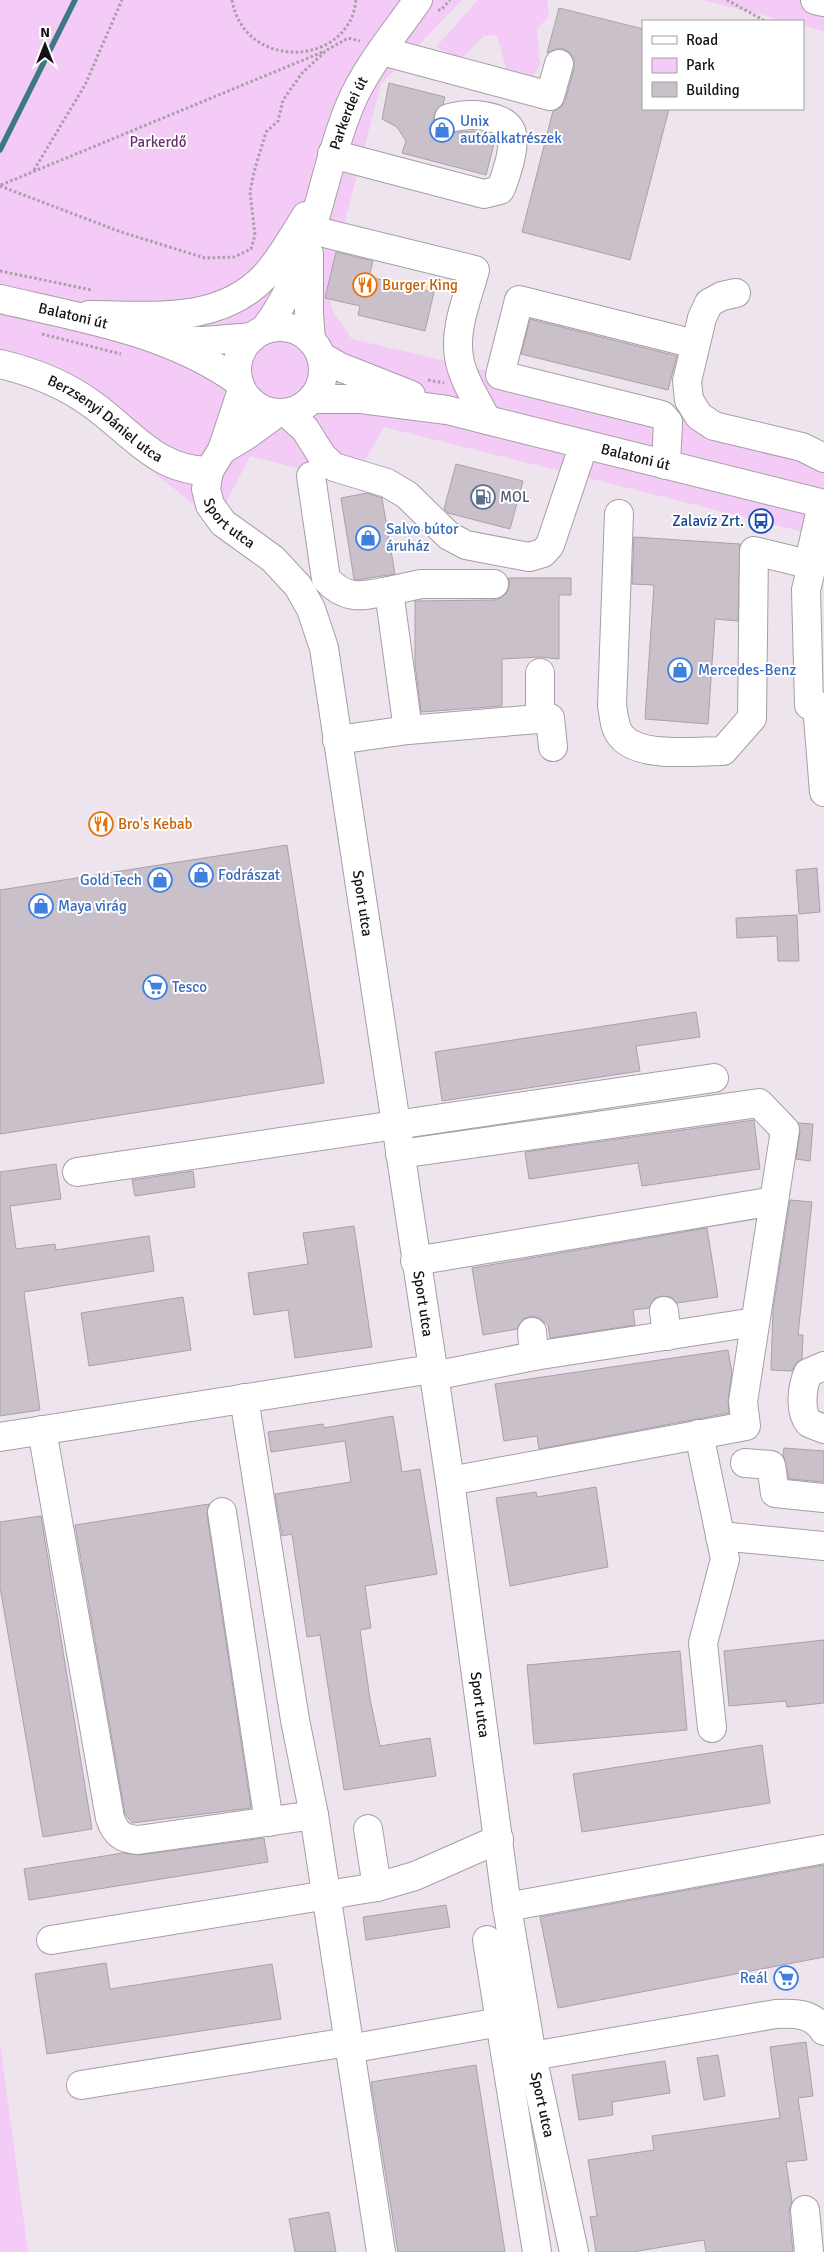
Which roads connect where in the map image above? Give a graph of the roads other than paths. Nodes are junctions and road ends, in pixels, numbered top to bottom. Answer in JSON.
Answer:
{"nodes":[{"id":1,"x":418,"y":0,"type":"edge"},
{"id":2,"x":815,"y":0,"type":"edge"},
{"id":3,"x":824,"y":2,"type":"edge"},
{"id":4,"x":375,"y":46,"type":"junction"},
{"id":5,"x":559,"y":64,"type":"dead end"},
{"id":6,"x":449,"y":118,"type":"dead end"},
{"id":7,"x":332,"y":154,"type":"junction"},
{"id":8,"x":322,"y":192,"type":"junction"},
{"id":9,"x":311,"y":235,"type":"junction"},
{"id":10,"x":736,"y":292,"type":"dead end"},
{"id":11,"x":0,"y":298,"type":"edge"},
{"id":12,"x":68,"y":315,"type":"junction"},
{"id":13,"x":258,"y":334,"type":"junction"},
{"id":14,"x":146,"y":336,"type":"junction"},
{"id":15,"x":695,"y":344,"type":"junction"},
{"id":16,"x":316,"y":348,"type":"junction"},
{"id":17,"x":0,"y":364,"type":"edge"},
{"id":18,"x":240,"y":386,"type":"junction"},
{"id":19,"x":313,"y":399,"type":"junction"},
{"id":20,"x":447,"y":410,"type":"junction"},
{"id":21,"x":282,"y":413,"type":"junction"},
{"id":22,"x":487,"y":420,"type":"junction"},
{"id":23,"x":584,"y":444,"type":"junction"},
{"id":24,"x":824,"y":458,"type":"edge"},
{"id":25,"x":216,"y":460,"type":"junction"},
{"id":26,"x":666,"y":465,"type":"junction"},
{"id":27,"x":311,"y":476,"type":"dead end"},
{"id":28,"x":823,"y":504,"type":"edge"},
{"id":29,"x":619,"y":514,"type":"dead end"},
{"id":30,"x":812,"y":565,"type":"junction"},
{"id":31,"x":494,"y":584,"type":"dead end"},
{"id":32,"x":389,"y":591,"type":"junction"},
{"id":33,"x":540,"y":673,"type":"dead end"},
{"id":34,"x":820,"y":704,"type":"edge"},
{"id":35,"x":540,"y":719,"type":"junction"},
{"id":36,"x":408,"y":730,"type":"junction"},
{"id":37,"x":337,"y":740,"type":"junction"},
{"id":38,"x":553,"y":747,"type":"dead end"},
{"id":39,"x":824,"y":792,"type":"edge"},
{"id":40,"x":714,"y":1078,"type":"dead end"},
{"id":41,"x":395,"y":1124,"type":"junction"},
{"id":42,"x":400,"y":1154,"type":"junction"},
{"id":43,"x":77,"y":1172,"type":"dead end"},
{"id":44,"x":774,"y":1201,"type":"junction"},
{"id":45,"x":415,"y":1261,"type":"junction"},
{"id":46,"x":755,"y":1322,"type":"junction"},
{"id":47,"x":824,"y":1366,"type":"edge"},
{"id":48,"x":433,"y":1373,"type":"junction"},
{"id":49,"x":244,"y":1398,"type":"junction"},
{"id":50,"x":824,"y":1429,"type":"edge"},
{"id":51,"x":42,"y":1430,"type":"junction"},
{"id":52,"x":699,"y":1434,"type":"junction"},
{"id":53,"x":0,"y":1437,"type":"edge"},
{"id":54,"x":745,"y":1463,"type":"dead end"},
{"id":55,"x":450,"y":1481,"type":"junction"},
{"id":56,"x":824,"y":1498,"type":"edge"},
{"id":57,"x":222,"y":1512,"type":"dead end"},
{"id":58,"x":720,"y":1536,"type":"junction"},
{"id":59,"x":824,"y":1546,"type":"edge"},
{"id":60,"x":270,"y":1561,"type":"junction"},
{"id":61,"x":231,"y":1568,"type":"junction"},
{"id":62,"x":295,"y":1720,"type":"junction"},
{"id":63,"x":254,"y":1728,"type":"junction"},
{"id":64,"x":712,"y":1728,"type":"dead end"},
{"id":65,"x":314,"y":1815,"type":"junction"},
{"id":66,"x":269,"y":1822,"type":"junction"},
{"id":67,"x":368,"y":1829,"type":"dead end"},
{"id":68,"x":499,"y":1839,"type":"junction"},
{"id":69,"x":824,"y":1849,"type":"edge"},
{"id":70,"x":377,"y":1887,"type":"junction"},
{"id":71,"x":325,"y":1896,"type":"junction"},
{"id":72,"x":508,"y":1907,"type":"junction"},
{"id":73,"x":51,"y":1940,"type":"dead end"},
{"id":74,"x":487,"y":1940,"type":"dead end"},
{"id":75,"x":500,"y":2022,"type":"junction"},
{"id":76,"x":824,"y":2031,"type":"edge"},
{"id":77,"x":349,"y":2046,"type":"junction"},
{"id":78,"x":532,"y":2056,"type":"junction"},
{"id":79,"x":81,"y":2085,"type":"dead end"},
{"id":80,"x":804,"y":2210,"type":"dead end"},
{"id":81,"x":382,"y":2252,"type":"edge"},
{"id":82,"x":537,"y":2252,"type":"edge"},
{"id":83,"x":574,"y":2252,"type":"edge"},
{"id":84,"x":809,"y":2252,"type":"edge"}],
"edges":[{"from":1,"to":4,"type":"street","name":"Parkerdei út"},
{"from":2,"to":3,"type":"street"},
{"from":4,"to":5,"type":"street"},
{"from":4,"to":7,"type":"street","name":"Parkerdei út"},
{"from":6,"to":7,"type":"street"},
{"from":7,"to":8,"type":"street","name":"Parkerdei út"},
{"from":8,"to":9,"type":"street","name":"Parkerdei út"},
{"from":8,"to":12,"type":"street"},
{"from":9,"to":13,"type":"street","name":"Parkerdei út"},
{"from":9,"to":16,"type":"street","name":"Parkerdei út"},
{"from":9,"to":22,"type":"street"},
{"from":10,"to":15,"type":"street"},
{"from":11,"to":12,"type":"street","name":"Balatoni út"},
{"from":12,"to":14,"type":"street","name":"Balatoni út"},
{"from":13,"to":14,"type":"street","name":"Balatoni út"},
{"from":13,"to":16,"type":"street","name":"Balatoni út"},
{"from":13,"to":18,"type":"street"},
{"from":14,"to":18,"type":"street","name":"Balatoni út"},
{"from":15,"to":24,"type":"street"},
{"from":15,"to":26,"type":"street"},
{"from":16,"to":19,"type":"street"},
{"from":16,"to":20,"type":"street","name":"Balatoni út"},
{"from":17,"to":25,"type":"street","name":"Berzsenyi Dániel utca"},
{"from":18,"to":21,"type":"street","name":"Balatoni út"},
{"from":18,"to":25,"type":"street","name":"Sport utca"},
{"from":19,"to":20,"type":"street","name":"Balatoni út"},
{"from":19,"to":21,"type":"street","name":"Balatoni út"},
{"from":20,"to":22,"type":"street","name":"Balatoni út"},
{"from":21,"to":23,"type":"street"},
{"from":21,"to":25,"type":"street"},
{"from":22,"to":23,"type":"street","name":"Balatoni út"},
{"from":23,"to":26,"type":"street","name":"Balatoni út"},
{"from":25,"to":37,"type":"street","name":"Sport utca"},
{"from":26,"to":28,"type":"street","name":"Balatoni út"},
{"from":27,"to":32,"type":"street"},
{"from":28,"to":30,"type":"street"},
{"from":29,"to":30,"type":"street"},
{"from":30,"to":34,"type":"street"},
{"from":31,"to":32,"type":"street"},
{"from":32,"to":36,"type":"street"},
{"from":33,"to":35,"type":"street"},
{"from":34,"to":39,"type":"street"},
{"from":35,"to":36,"type":"street"},
{"from":35,"to":38,"type":"street"},
{"from":36,"to":37,"type":"street"},
{"from":37,"to":41,"type":"street","name":"Sport utca"},
{"from":40,"to":41,"type":"street"},
{"from":41,"to":42,"type":"street","name":"Sport utca"},
{"from":41,"to":43,"type":"street"},
{"from":42,"to":44,"type":"street"},
{"from":42,"to":45,"type":"street","name":"Sport utca"},
{"from":44,"to":45,"type":"street"},
{"from":44,"to":46,"type":"street"},
{"from":45,"to":48,"type":"street","name":"Sport utca"},
{"from":46,"to":48,"type":"street"},
{"from":46,"to":52,"type":"street"},
{"from":47,"to":50,"type":"street"},
{"from":48,"to":49,"type":"street"},
{"from":48,"to":55,"type":"street","name":"Sport utca"},
{"from":49,"to":51,"type":"street"},
{"from":49,"to":60,"type":"street"},
{"from":51,"to":53,"type":"street"},
{"from":51,"to":66,"type":"street"},
{"from":52,"to":55,"type":"street"},
{"from":52,"to":58,"type":"street"},
{"from":54,"to":56,"type":"street"},
{"from":55,"to":68,"type":"street","name":"Sport utca"},
{"from":57,"to":61,"type":"street"},
{"from":58,"to":59,"type":"street"},
{"from":58,"to":64,"type":"street"},
{"from":60,"to":61,"type":"street"},
{"from":60,"to":62,"type":"street"},
{"from":61,"to":63,"type":"street"},
{"from":62,"to":63,"type":"street"},
{"from":62,"to":65,"type":"street"},
{"from":63,"to":66,"type":"street"},
{"from":65,"to":66,"type":"street"},
{"from":65,"to":71,"type":"street"},
{"from":67,"to":70,"type":"street"},
{"from":68,"to":70,"type":"street"},
{"from":68,"to":72,"type":"street","name":"Sport utca"},
{"from":69,"to":72,"type":"street"},
{"from":70,"to":71,"type":"street"},
{"from":71,"to":73,"type":"street"},
{"from":71,"to":77,"type":"street"},
{"from":72,"to":78,"type":"street","name":"Sport utca"},
{"from":74,"to":75,"type":"street"},
{"from":75,"to":77,"type":"street"},
{"from":75,"to":82,"type":"street"},
{"from":76,"to":78,"type":"street"},
{"from":77,"to":79,"type":"street"},
{"from":77,"to":81,"type":"street"},
{"from":78,"to":83,"type":"street","name":"Sport utca"},
{"from":80,"to":84,"type":"street"}]}
